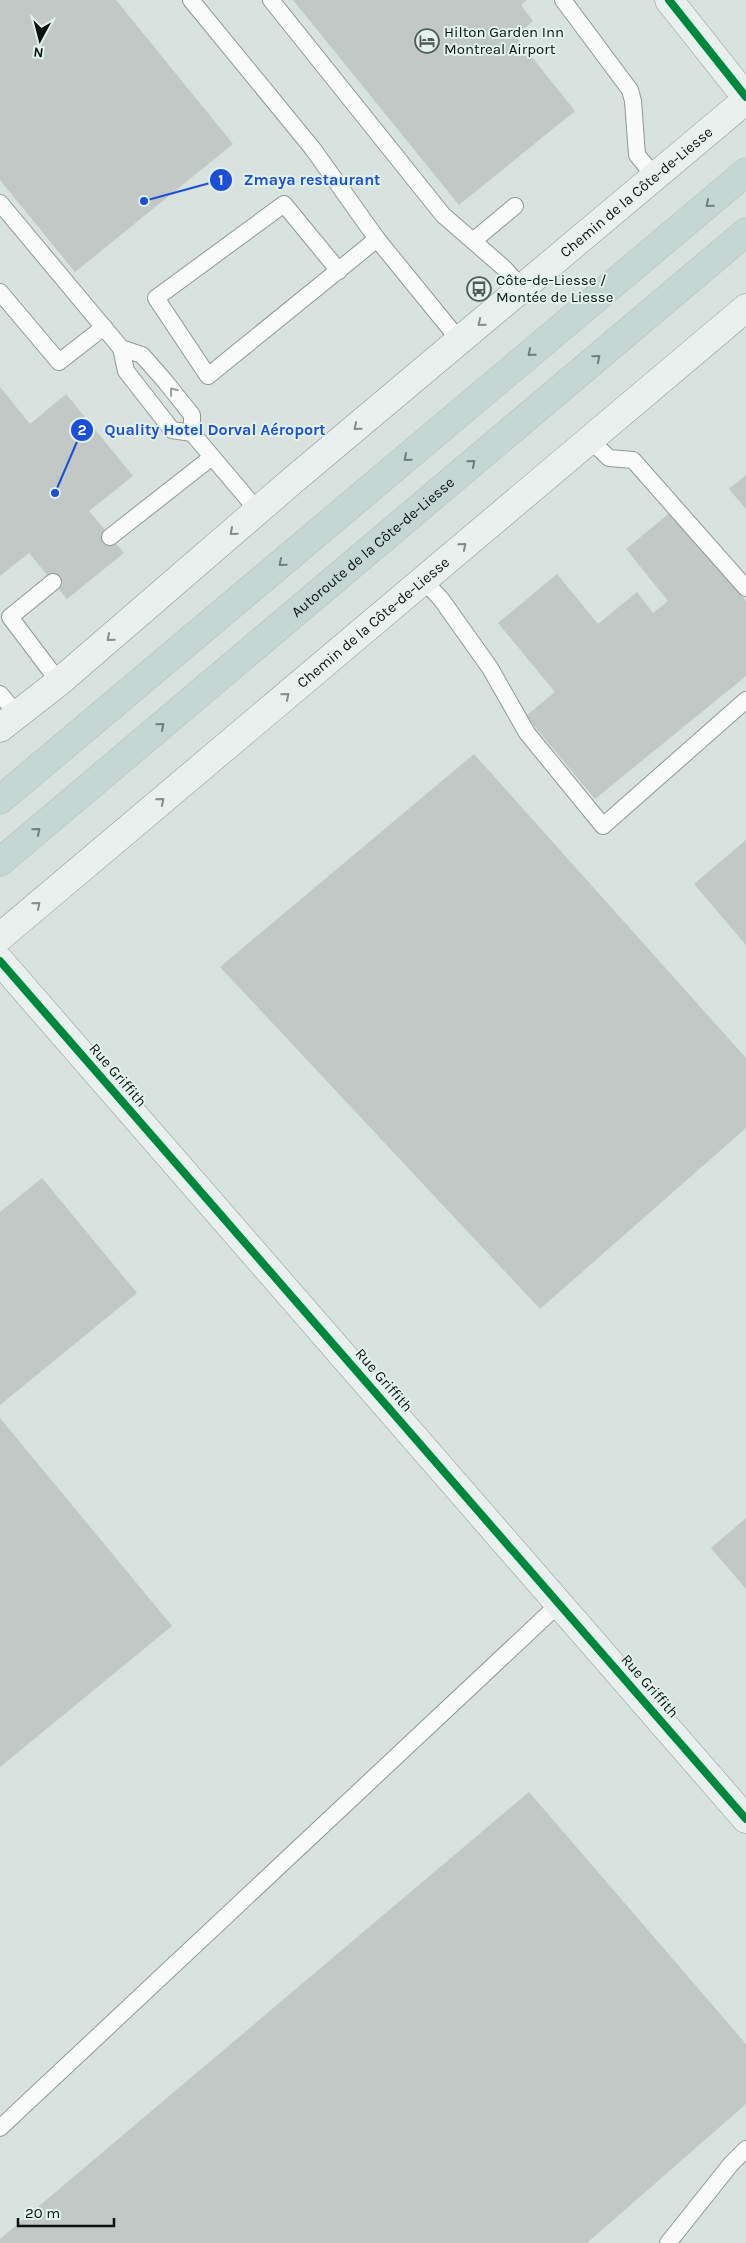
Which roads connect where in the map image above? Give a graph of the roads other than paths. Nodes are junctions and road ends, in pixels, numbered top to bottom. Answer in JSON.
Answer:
{"nodes":[{"id":1,"x":191,"y":0,"type":"edge"},
{"id":2,"x":271,"y":0,"type":"edge"},
{"id":3,"x":563,"y":0,"type":"edge"},
{"id":4,"x":669,"y":0,"type":"edge"},
{"id":5,"x":746,"y":98,"type":"edge"},
{"id":6,"x":746,"y":172,"type":"edge"},
{"id":7,"x":655,"y":177,"type":"junction"},
{"id":8,"x":0,"y":203,"type":"edge"},
{"id":9,"x":515,"y":206,"type":"dead end"},
{"id":10,"x":746,"y":232,"type":"edge"},
{"id":11,"x":378,"y":239,"type":"junction"},
{"id":12,"x":473,"y":241,"type":"junction"},
{"id":13,"x":339,"y":271,"type":"junction"},
{"id":14,"x":522,"y":288,"type":"junction"},
{"id":15,"x":0,"y":292,"type":"edge"},
{"id":16,"x":746,"y":308,"type":"edge"},
{"id":17,"x":104,"y":327,"type":"junction"},
{"id":18,"x":460,"y":341,"type":"junction"},
{"id":19,"x":121,"y":348,"type":"junction"},
{"id":20,"x":192,"y":433,"type":"junction"},
{"id":21,"x":589,"y":439,"type":"junction"},
{"id":22,"x":212,"y":457,"type":"junction"},
{"id":23,"x":258,"y":511,"type":"junction"},
{"id":24,"x":110,"y":537,"type":"dead end"},
{"id":25,"x":423,"y":580,"type":"junction"},
{"id":26,"x":53,"y":582,"type":"dead end"},
{"id":27,"x":746,"y":588,"type":"edge"},
{"id":28,"x":5,"y":621,"type":"edge"},
{"id":29,"x":59,"y":682,"type":"junction"},
{"id":30,"x":746,"y":700,"type":"edge"},
{"id":31,"x":6,"y":712,"type":"edge"},
{"id":32,"x":0,"y":800,"type":"edge"},
{"id":33,"x":0,"y":862,"type":"edge"},
{"id":34,"x":0,"y":937,"type":"edge"},
{"id":35,"x":0,"y":961,"type":"edge"},
{"id":36,"x":560,"y":1603,"type":"junction"},
{"id":37,"x":746,"y":1818,"type":"edge"},
{"id":38,"x":0,"y":2128,"type":"edge"},
{"id":39,"x":746,"y":2149,"type":"edge"},
{"id":40,"x":668,"y":2243,"type":"edge"}],
"edges":[{"from":1,"to":11,"type":"lane"},
{"from":2,"to":12,"type":"lane"},
{"from":3,"to":7,"type":"lane"},
{"from":4,"to":5,"type":"main road"},
{"from":5,"to":7,"type":"main road","name":"Chemin de la Côte-de-Liesse"},
{"from":6,"to":32,"type":"highway","one_way":true},
{"from":7,"to":14,"type":"main road","name":"Chemin de la Côte-de-Liesse"},
{"from":8,"to":17,"type":"lane"},
{"from":9,"to":12,"type":"lane"},
{"from":33,"to":10,"type":"highway","name":"Autoroute de la Côte-de-Liesse","one_way":true},
{"from":11,"to":13,"type":"lane"},
{"from":11,"to":18,"type":"lane"},
{"from":12,"to":14,"type":"lane"},
{"from":13,"to":13,"type":"lane"},
{"from":14,"to":18,"type":"main road","name":"Chemin de la Côte-de-Liesse","one_way":true},
{"from":15,"to":17,"type":"lane"},
{"from":16,"to":21,"type":"main road","name":"Chemin de la Côte-de-Liesse"},
{"from":17,"to":19,"type":"lane"},
{"from":18,"to":23,"type":"main road","name":"Chemin de la Côte-de-Liesse","one_way":true},
{"from":20,"to":19,"type":"lane","one_way":true},
{"from":19,"to":20,"type":"lane"},
{"from":20,"to":22,"type":"lane"},
{"from":25,"to":21,"type":"main road","name":"Chemin de la Côte-de-Liesse","one_way":true},
{"from":21,"to":27,"type":"lane"},
{"from":22,"to":23,"type":"lane"},
{"from":22,"to":24,"type":"lane"},
{"from":23,"to":29,"type":"main road","name":"Chemin de la Côte-de-Liesse","one_way":true},
{"from":25,"to":30,"type":"lane"},
{"from":34,"to":25,"type":"main road","name":"Chemin de la Côte-de-Liesse","one_way":true},
{"from":26,"to":28,"type":"lane"},
{"from":28,"to":29,"type":"lane"},
{"from":29,"to":31,"type":"main road","name":"Chemin de la Côte-de-Liesse"},
{"from":35,"to":36,"type":"main road","name":"Rue Griffith"},
{"from":36,"to":37,"type":"main road","name":"Rue Griffith"},
{"from":36,"to":38,"type":"lane"},
{"from":39,"to":40,"type":"lane"}]}
